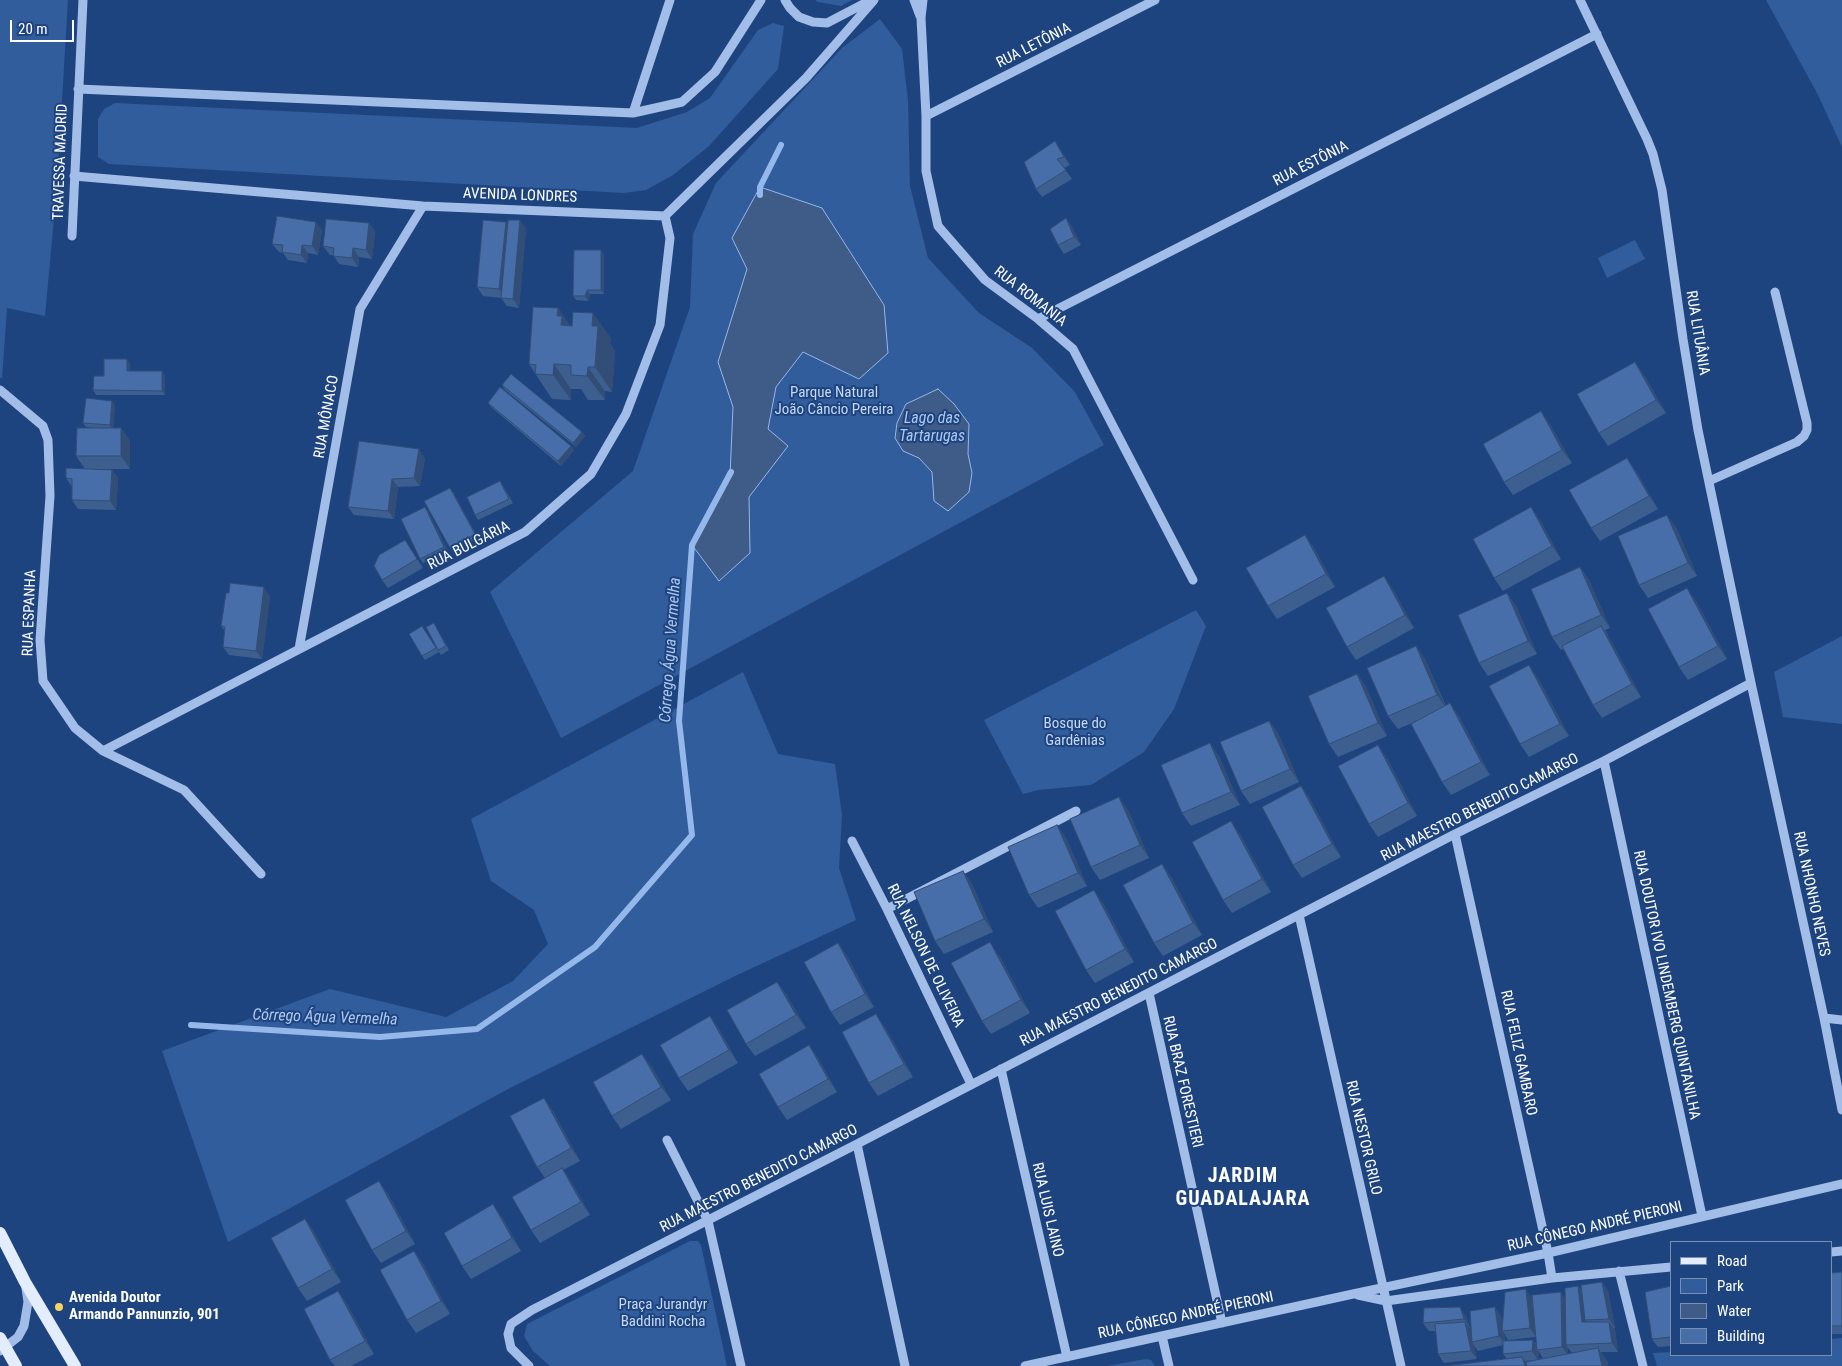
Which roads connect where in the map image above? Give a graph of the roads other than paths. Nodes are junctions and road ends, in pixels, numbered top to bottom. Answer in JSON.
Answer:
{"nodes":[{"id":1,"x":83,"y":0,"type":"edge"},
{"id":2,"x":670,"y":0,"type":"edge"},
{"id":3,"x":761,"y":0,"type":"edge"},
{"id":4,"x":785,"y":0,"type":"edge"},
{"id":5,"x":873,"y":0,"type":"edge"},
{"id":6,"x":914,"y":0,"type":"edge"},
{"id":7,"x":923,"y":0,"type":"edge"},
{"id":8,"x":1155,"y":0,"type":"edge"},
{"id":9,"x":1580,"y":0,"type":"edge"},
{"id":10,"x":921,"y":18,"type":"junction"},
{"id":11,"x":1597,"y":34,"type":"junction"},
{"id":12,"x":78,"y":89,"type":"junction"},
{"id":13,"x":633,"y":113,"type":"junction"},
{"id":14,"x":926,"y":116,"type":"junction"},
{"id":15,"x":74,"y":176,"type":"junction"},
{"id":16,"x":423,"y":206,"type":"junction"},
{"id":17,"x":665,"y":216,"type":"junction"},
{"id":18,"x":72,"y":236,"type":"dead end"},
{"id":19,"x":1775,"y":292,"type":"dead end"},
{"id":20,"x":1038,"y":319,"type":"junction"},
{"id":21,"x":0,"y":390,"type":"edge"},
{"id":22,"x":1709,"y":481,"type":"junction"},
{"id":23,"x":1193,"y":580,"type":"dead end"},
{"id":24,"x":298,"y":649,"type":"junction"},
{"id":25,"x":1750,"y":683,"type":"junction"},
{"id":26,"x":103,"y":750,"type":"junction"},
{"id":27,"x":1604,"y":761,"type":"junction"},
{"id":28,"x":1076,"y":810,"type":"dead end"},
{"id":29,"x":1455,"y":834,"type":"junction"},
{"id":30,"x":852,"y":842,"type":"dead end"},
{"id":31,"x":261,"y":874,"type":"dead end"},
{"id":32,"x":887,"y":909,"type":"junction"},
{"id":33,"x":1300,"y":915,"type":"junction"},
{"id":34,"x":1149,"y":993,"type":"junction"},
{"id":35,"x":1824,"y":1018,"type":"junction"},
{"id":36,"x":1842,"y":1020,"type":"edge"},
{"id":37,"x":1001,"y":1069,"type":"junction"},
{"id":38,"x":971,"y":1084,"type":"junction"},
{"id":39,"x":1842,"y":1110,"type":"edge"},
{"id":40,"x":667,"y":1140,"type":"dead end"},
{"id":41,"x":857,"y":1144,"type":"junction"},
{"id":42,"x":1842,"y":1184,"type":"edge"},
{"id":43,"x":1702,"y":1216,"type":"junction"},
{"id":44,"x":708,"y":1220,"type":"junction"},
{"id":45,"x":0,"y":1233,"type":"edge"},
{"id":46,"x":1548,"y":1254,"type":"junction"},
{"id":47,"x":1670,"y":1267,"type":"edge"},
{"id":48,"x":1619,"y":1272,"type":"junction"},
{"id":49,"x":1552,"y":1278,"type":"junction"},
{"id":50,"x":25,"y":1282,"type":"junction"},
{"id":51,"x":1382,"y":1288,"type":"junction"},
{"id":52,"x":1353,"y":1294,"type":"junction"},
{"id":53,"x":1386,"y":1301,"type":"junction"},
{"id":54,"x":1222,"y":1323,"type":"junction"},
{"id":55,"x":1162,"y":1336,"type":"junction"},
{"id":56,"x":2,"y":1346,"type":"edge"},
{"id":57,"x":1067,"y":1357,"type":"junction"},
{"id":58,"x":16,"y":1366,"type":"edge"},
{"id":59,"x":76,"y":1366,"type":"edge"},
{"id":60,"x":529,"y":1366,"type":"edge"},
{"id":61,"x":741,"y":1366,"type":"edge"},
{"id":62,"x":904,"y":1366,"type":"edge"},
{"id":63,"x":1025,"y":1366,"type":"edge"},
{"id":64,"x":1168,"y":1366,"type":"edge"},
{"id":65,"x":1401,"y":1366,"type":"edge"},
{"id":66,"x":1643,"y":1366,"type":"edge"}],
"edges":[{"from":1,"to":12,"type":"street","name":"TRAVESSA MADRID"},
{"from":2,"to":13,"type":"street"},
{"from":3,"to":13,"type":"street"},
{"from":4,"to":5,"type":"street"},
{"from":5,"to":17,"type":"street"},
{"from":6,"to":10,"type":"street","name":"RUA ROMANIA"},
{"from":7,"to":10,"type":"street","name":"RUA ROMANIA"},
{"from":8,"to":14,"type":"street","name":"RUA LETÔNIA"},
{"from":9,"to":11,"type":"street","name":"RUA LITUÂNIA"},
{"from":10,"to":14,"type":"street","name":"RUA ROMANIA"},
{"from":11,"to":20,"type":"street","name":"RUA ESTÔNIA"},
{"from":11,"to":22,"type":"street","name":"RUA LITUÂNIA"},
{"from":12,"to":13,"type":"street"},
{"from":12,"to":15,"type":"street","name":"TRAVESSA MADRID"},
{"from":14,"to":20,"type":"street","name":"RUA ROMANIA"},
{"from":15,"to":16,"type":"street","name":"AVENIDA LONDRES"},
{"from":15,"to":18,"type":"street","name":"TRAVESSA MADRID"},
{"from":16,"to":17,"type":"street","name":"AVENIDA LONDRES"},
{"from":16,"to":24,"type":"street","name":"RUA MÔNACO"},
{"from":17,"to":24,"type":"street","name":"RUA BULGÁRIA"},
{"from":19,"to":22,"type":"street"},
{"from":20,"to":23,"type":"street","name":"RUA ROMANIA"},
{"from":21,"to":26,"type":"street","name":"RUA ESPANHA"},
{"from":22,"to":25,"type":"street","name":"RUA LITUÂNIA"},
{"from":24,"to":26,"type":"street","name":"RUA BULGÁRIA"},
{"from":25,"to":27,"type":"street","name":"RUA MAESTRO BENEDITO CAMARGO"},
{"from":25,"to":35,"type":"street","name":"RUA NHONHO NEVES"},
{"from":26,"to":31,"type":"street","name":"RUA ESPANHA"},
{"from":27,"to":29,"type":"street","name":"RUA MAESTRO BENEDITO CAMARGO"},
{"from":27,"to":43,"type":"street","name":"RUA DOUTOR IVO LINDEMBERG QUINTANILHA"},
{"from":28,"to":32,"type":"street"},
{"from":29,"to":33,"type":"street","name":"RUA MAESTRO BENEDITO CAMARGO"},
{"from":29,"to":46,"type":"street","name":"RUA FELIZ GAMBARO"},
{"from":30,"to":32,"type":"street","name":"RUA NELSON DE OLIVEIRA"},
{"from":32,"to":38,"type":"street","name":"RUA NELSON DE OLIVEIRA"},
{"from":33,"to":34,"type":"street","name":"RUA MAESTRO BENEDITO CAMARGO"},
{"from":33,"to":51,"type":"street","name":"RUA NESTOR GRILO"},
{"from":34,"to":37,"type":"street","name":"RUA MAESTRO BENEDITO CAMARGO"},
{"from":34,"to":54,"type":"street","name":"RUA BRAZ FORESTIERI"},
{"from":35,"to":36,"type":"street"},
{"from":35,"to":39,"type":"street","name":"RUA NHONHO NEVES"},
{"from":37,"to":38,"type":"street","name":"RUA MAESTRO BENEDITO CAMARGO"},
{"from":37,"to":57,"type":"street","name":"RUA LUIS LAINO"},
{"from":38,"to":41,"type":"street","name":"RUA MAESTRO BENEDITO CAMARGO"},
{"from":40,"to":44,"type":"street"},
{"from":41,"to":44,"type":"street","name":"RUA MAESTRO BENEDITO CAMARGO"},
{"from":41,"to":62,"type":"street"},
{"from":42,"to":43,"type":"street","name":"RUA CÔNEGO ANDRÉ PIERONI"},
{"from":43,"to":46,"type":"street","name":"RUA CÔNEGO ANDRÉ PIERONI"},
{"from":44,"to":60,"type":"street","name":"RUA MAESTRO BENEDITO CAMARGO"},
{"from":44,"to":61,"type":"street"},
{"from":45,"to":50,"type":"main road"},
{"from":46,"to":49,"type":"street","name":"RUA FELIZ GAMBARO"},
{"from":46,"to":51,"type":"street","name":"RUA CÔNEGO ANDRÉ PIERONI"},
{"from":47,"to":48,"type":"street","name":"RUA CÔNEGO ANDRÉ PIERONI"},
{"from":48,"to":49,"type":"street","name":"RUA CÔNEGO ANDRÉ PIERONI"},
{"from":48,"to":66,"type":"street"},
{"from":49,"to":53,"type":"street","name":"RUA CÔNEGO ANDRÉ PIERONI"},
{"from":50,"to":56,"type":"street"},
{"from":50,"to":59,"type":"main road"},
{"from":51,"to":52,"type":"street","name":"RUA CÔNEGO ANDRÉ PIERONI"},
{"from":51,"to":53,"type":"street","name":"RUA NESTOR GRILO"},
{"from":52,"to":53,"type":"street","name":"RUA CÔNEGO ANDRÉ PIERONI"},
{"from":52,"to":54,"type":"street","name":"RUA CÔNEGO ANDRÉ PIERONI"},
{"from":53,"to":65,"type":"street","name":"RUA NESTOR GRILO"},
{"from":54,"to":55,"type":"street","name":"RUA CÔNEGO ANDRÉ PIERONI"},
{"from":55,"to":57,"type":"street","name":"RUA CÔNEGO ANDRÉ PIERONI"},
{"from":55,"to":64,"type":"street"},
{"from":56,"to":58,"type":"main road"},
{"from":57,"to":63,"type":"street","name":"RUA CÔNEGO ANDRÉ PIERONI"}]}
